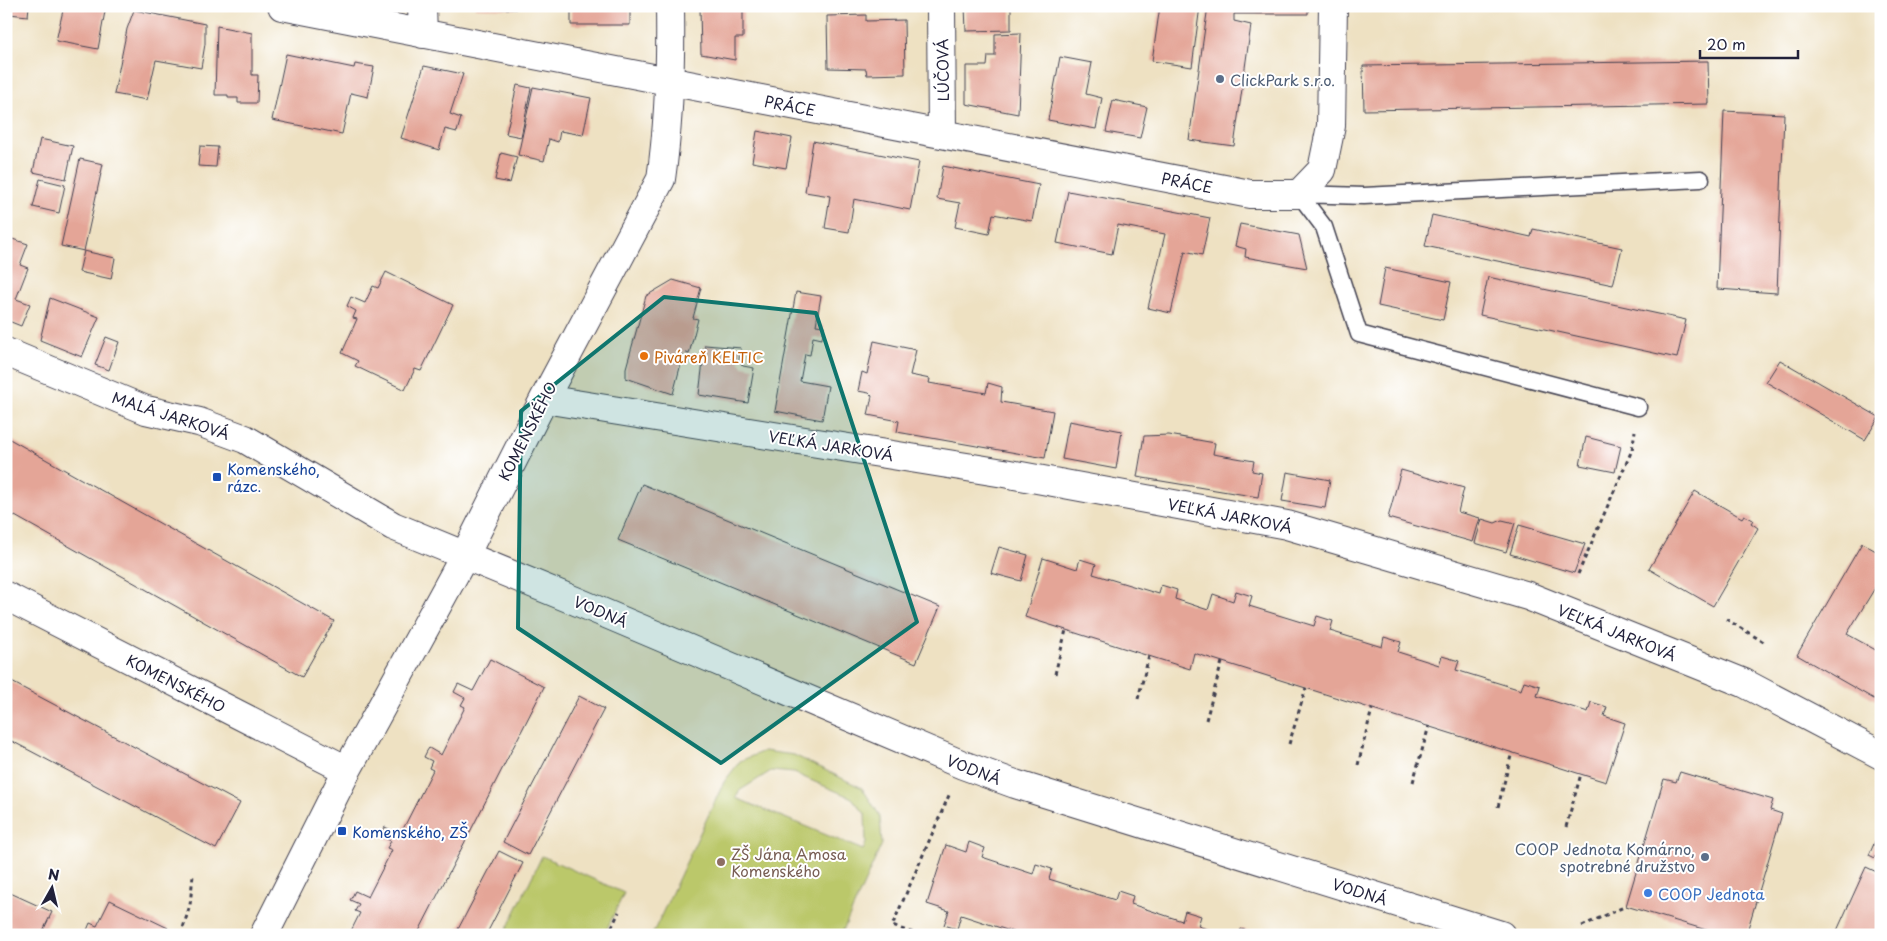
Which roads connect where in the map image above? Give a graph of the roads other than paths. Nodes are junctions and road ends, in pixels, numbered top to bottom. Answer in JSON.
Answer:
{"nodes":[{"id":1,"x":282,"y":6,"type":"edge"},
{"id":2,"x":422,"y":6,"type":"edge"},
{"id":3,"x":670,"y":6,"type":"edge"},
{"id":4,"x":941,"y":6,"type":"edge"},
{"id":5,"x":1333,"y":6,"type":"edge"},
{"id":6,"x":423,"y":34,"type":"junction"},
{"id":7,"x":668,"y":81,"type":"junction"},
{"id":8,"x":942,"y":134,"type":"junction"},
{"id":9,"x":1701,"y":180,"type":"dead end"},
{"id":10,"x":1299,"y":194,"type":"junction"},
{"id":11,"x":6,"y":352,"type":"edge"},
{"id":12,"x":544,"y":399,"type":"junction"},
{"id":13,"x":1638,"y":407,"type":"road end"},
{"id":14,"x":465,"y":555,"type":"junction"},
{"id":15,"x":6,"y":596,"type":"edge"},
{"id":16,"x":1881,"y":755,"type":"edge"},
{"id":17,"x":347,"y":770,"type":"junction"},
{"id":18,"x":264,"y":935,"type":"edge"},
{"id":19,"x":1501,"y":935,"type":"edge"}],
"edges":[{"from":1,"to":6,"type":"street","name":"PRÁCE"},
{"from":2,"to":6,"type":"street"},
{"from":3,"to":7,"type":"street","name":"KOMENSKÉHO"},
{"from":4,"to":8,"type":"street","name":"LÚČOVÁ"},
{"from":5,"to":10,"type":"street"},
{"from":6,"to":7,"type":"street","name":"PRÁCE"},
{"from":7,"to":8,"type":"street","name":"PRÁCE"},
{"from":7,"to":12,"type":"street","name":"KOMENSKÉHO"},
{"from":8,"to":10,"type":"street","name":"PRÁCE"},
{"from":9,"to":10,"type":"lane"},
{"from":10,"to":13,"type":"lane"},
{"from":11,"to":14,"type":"street","name":"MALÁ JARKOVÁ"},
{"from":12,"to":14,"type":"street","name":"KOMENSKÉHO"},
{"from":12,"to":16,"type":"street","name":"VEĽKÁ JARKOVÁ"},
{"from":14,"to":17,"type":"street","name":"KOMENSKÉHO"},
{"from":14,"to":19,"type":"street","name":"VODNÁ"},
{"from":15,"to":17,"type":"street","name":"KOMENSKÉHO"},
{"from":17,"to":18,"type":"street","name":"KOMENSKÉHO"}]}
